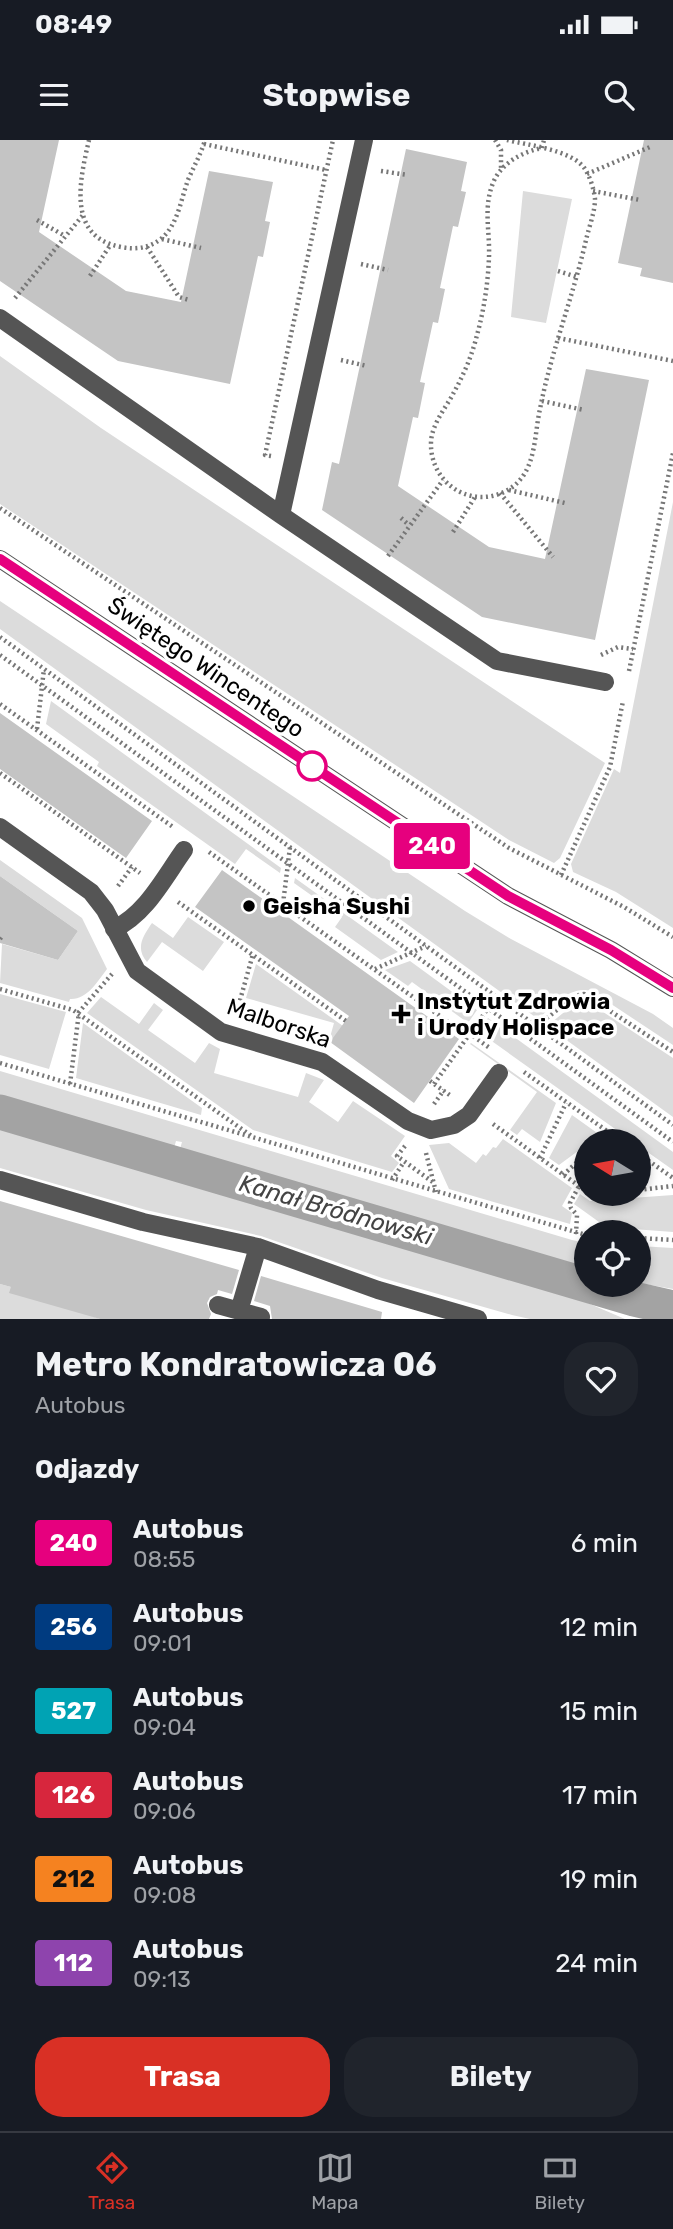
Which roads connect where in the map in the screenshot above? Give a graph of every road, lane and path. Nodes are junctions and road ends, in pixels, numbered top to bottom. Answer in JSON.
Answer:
{"nodes":[{"id":1,"x":89,"y":140,"type":"edge"},
{"id":2,"x":333,"y":140,"type":"edge"},
{"id":3,"x":364,"y":140,"type":"edge"},
{"id":4,"x":495,"y":140,"type":"edge"},
{"id":5,"x":507,"y":140,"type":"edge"},
{"id":6,"x":544,"y":140,"type":"edge"},
{"id":7,"x":205,"y":142,"type":"edge"},
{"id":8,"x":650,"y":147,"type":"dead end"},
{"id":9,"x":542,"y":148,"type":"junction"},
{"id":10,"x":373,"y":169,"type":"dead end"},
{"id":11,"x":326,"y":170,"type":"junction"},
{"id":12,"x":500,"y":172,"type":"junction"},
{"id":13,"x":587,"y":174,"type":"junction"},
{"id":14,"x":408,"y":175,"type":"dead end"},
{"id":15,"x":593,"y":191,"type":"junction"},
{"id":16,"x":640,"y":200,"type":"dead end"},
{"id":17,"x":83,"y":215,"type":"junction"},
{"id":18,"x":37,"y":220,"type":"dead end"},
{"id":19,"x":65,"y":236,"type":"junction"},
{"id":20,"x":161,"y":239,"type":"junction"},
{"id":21,"x":111,"y":244,"type":"junction"},
{"id":22,"x":147,"y":247,"type":"junction"},
{"id":23,"x":201,"y":248,"type":"dead end"},
{"id":24,"x":352,"y":262,"type":"dead end"},
{"id":25,"x":388,"y":270,"type":"dead end"},
{"id":26,"x":558,"y":271,"type":"dead end"},
{"id":27,"x":90,"y":276,"type":"dead end"},
{"id":28,"x":578,"y":277,"type":"junction"},
{"id":29,"x":189,"y":300,"type":"dead end"},
{"id":30,"x":5,"y":312,"type":"edge"},
{"id":31,"x":558,"y":338,"type":"junction"},
{"id":32,"x":332,"y":358,"type":"dead end"},
{"id":33,"x":673,"y":361,"type":"edge"},
{"id":34,"x":368,"y":366,"type":"dead end"},
{"id":35,"x":542,"y":401,"type":"junction"},
{"id":36,"x":584,"y":410,"type":"dead end"},
{"id":37,"x":673,"y":453,"type":"edge"},
{"id":38,"x":274,"y":464,"type":"dead end"},
{"id":39,"x":443,"y":480,"type":"junction"},
{"id":40,"x":509,"y":490,"type":"junction"},
{"id":41,"x":500,"y":493,"type":"junction"},
{"id":42,"x":475,"y":497,"type":"junction"},
{"id":43,"x":565,"y":503,"type":"dead end"},
{"id":44,"x":0,"y":508,"type":"edge"},
{"id":45,"x":281,"y":515,"type":"junction"},
{"id":46,"x":401,"y":518,"type":"dead end"},
{"id":47,"x":409,"y":525,"type":"junction"},
{"id":48,"x":453,"y":532,"type":"dead end"},
{"id":49,"x":553,"y":556,"type":"dead end"},
{"id":50,"x":0,"y":559,"type":"edge"},
{"id":51,"x":382,"y":566,"type":"dead end"},
{"id":52,"x":0,"y":638,"type":"edge"},
{"id":53,"x":633,"y":649,"type":"junction"},
{"id":54,"x":0,"y":655,"type":"edge"},
{"id":55,"x":595,"y":657,"type":"dead end"},
{"id":56,"x":44,"y":669,"type":"junction"},
{"id":57,"x":628,"y":674,"type":"dead end"},
{"id":58,"x":605,"y":682,"type":"dead end"},
{"id":59,"x":42,"y":685,"type":"junction"},
{"id":60,"x":623,"y":699,"type":"dead end"},
{"id":61,"x":0,"y":704,"type":"edge"},
{"id":62,"x":37,"y":730,"type":"junction"},
{"id":63,"x":0,"y":827,"type":"edge"},
{"id":64,"x":180,"y":832,"type":"dead end"},
{"id":65,"x":290,"y":847,"type":"junction"},
{"id":66,"x":193,"y":849,"type":"joint"},
{"id":67,"x":288,"y":864,"type":"junction"},
{"id":68,"x":561,"y":875,"type":"junction"},
{"id":69,"x":283,"y":904,"type":"junction"},
{"id":70,"x":114,"y":929,"type":"junction"},
{"id":71,"x":673,"y":937,"type":"edge"},
{"id":72,"x":426,"y":946,"type":"junction"},
{"id":73,"x":411,"y":953,"type":"junction"},
{"id":74,"x":253,"y":954,"type":"dead end"},
{"id":75,"x":374,"y":969,"type":"junction"},
{"id":76,"x":113,"y":972,"type":"dead end"},
{"id":77,"x":673,"y":988,"type":"edge"},
{"id":78,"x":0,"y":989,"type":"edge"},
{"id":79,"x":496,"y":997,"type":"junction"},
{"id":80,"x":487,"y":1008,"type":"junction"},
{"id":81,"x":79,"y":1013,"type":"junction"},
{"id":82,"x":537,"y":1026,"type":"junction"},
{"id":83,"x":469,"y":1034,"type":"junction"},
{"id":84,"x":231,"y":1035,"type":"junction"},
{"id":85,"x":525,"y":1035,"type":"junction"},
{"id":86,"x":673,"y":1052,"type":"edge"},
{"id":87,"x":0,"y":1063,"type":"edge"},
{"id":88,"x":501,"y":1065,"type":"joint"},
{"id":89,"x":523,"y":1072,"type":"dead end"},
{"id":90,"x":70,"y":1084,"type":"junction"},
{"id":91,"x":566,"y":1102,"type":"junction"},
{"id":92,"x":473,"y":1110,"type":"junction"},
{"id":93,"x":673,"y":1125,"type":"edge"},
{"id":94,"x":604,"y":1129,"type":"edge"},
{"id":95,"x":256,"y":1139,"type":"junction"},
{"id":96,"x":673,"y":1142,"type":"edge"},
{"id":97,"x":423,"y":1144,"type":"dead end"},
{"id":98,"x":540,"y":1158,"type":"junction"},
{"id":99,"x":404,"y":1162,"type":"dead end"},
{"id":100,"x":651,"y":1162,"type":"edge"},
{"id":101,"x":574,"y":1165,"type":"edge"},
{"id":102,"x":563,"y":1175,"type":"junction"},
{"id":103,"x":673,"y":1178,"type":"edge"},
{"id":104,"x":0,"y":1180,"type":"edge"},
{"id":105,"x":392,"y":1180,"type":"junction"},
{"id":106,"x":574,"y":1183,"type":"edge"},
{"id":107,"x":673,"y":1186,"type":"edge"},
{"id":108,"x":651,"y":1189,"type":"edge"},
{"id":109,"x":437,"y":1193,"type":"junction"},
{"id":110,"x":574,"y":1195,"type":"edge"},
{"id":111,"x":577,"y":1220,"type":"edge"},
{"id":112,"x":574,"y":1233,"type":"edge"},
{"id":113,"x":651,"y":1239,"type":"edge"},
{"id":114,"x":673,"y":1240,"type":"edge"},
{"id":115,"x":258,"y":1247,"type":"junction"},
{"id":116,"x":218,"y":1305,"type":"dead end"},
{"id":117,"x":239,"y":1311,"type":"junction"},
{"id":118,"x":261,"y":1317,"type":"edge"},
{"id":119,"x":478,"y":1319,"type":"edge"}],
"edges":[{"from":1,"to":17,"type":"path"},
{"from":2,"to":11,"type":"path"},
{"from":3,"to":45,"type":"street"},
{"from":4,"to":12,"type":"path"},
{"from":5,"to":9,"type":"path"},
{"from":6,"to":9,"type":"path"},
{"from":7,"to":11,"type":"path"},
{"from":7,"to":20,"type":"path"},
{"from":8,"to":13,"type":"path"},
{"from":9,"to":12,"type":"path"},
{"from":9,"to":13,"type":"path"},
{"from":10,"to":14,"type":"path"},
{"from":11,"to":38,"type":"path"},
{"from":12,"to":39,"type":"path"},
{"from":13,"to":15,"type":"path"},
{"from":15,"to":16,"type":"path"},
{"from":15,"to":28,"type":"path"},
{"from":17,"to":19,"type":"path"},
{"from":17,"to":21,"type":"path"},
{"from":18,"to":19,"type":"path"},
{"from":19,"to":30,"type":"path"},
{"from":20,"to":22,"type":"path"},
{"from":20,"to":23,"type":"path"},
{"from":21,"to":22,"type":"path"},
{"from":21,"to":27,"type":"path"},
{"from":22,"to":29,"type":"path"},
{"from":24,"to":25,"type":"path"},
{"from":26,"to":28,"type":"path"},
{"from":28,"to":31,"type":"path"},
{"from":30,"to":45,"type":"street"},
{"from":31,"to":33,"type":"path"},
{"from":31,"to":35,"type":"path"},
{"from":32,"to":34,"type":"path"},
{"from":35,"to":36,"type":"path"},
{"from":35,"to":40,"type":"path"},
{"from":37,"to":53,"type":"path"},
{"from":39,"to":42,"type":"path"},
{"from":39,"to":47,"type":"path"},
{"from":40,"to":41,"type":"path"},
{"from":40,"to":43,"type":"path"},
{"from":41,"to":42,"type":"path"},
{"from":41,"to":49,"type":"path"},
{"from":42,"to":48,"type":"path"},
{"from":44,"to":68,"type":"path"},
{"from":45,"to":58,"type":"street"},
{"from":46,"to":47,"type":"path"},
{"from":47,"to":51,"type":"path"},
{"from":50,"to":77,"type":"street","name":"Świętego Wincentego"},
{"from":52,"to":56,"type":"path"},
{"from":53,"to":55,"type":"path"},
{"from":53,"to":57,"type":"path"},
{"from":54,"to":59,"type":"path"},
{"from":56,"to":59,"type":"path"},
{"from":56,"to":65,"type":"path"},
{"from":59,"to":62,"type":"path"},
{"from":59,"to":67,"type":"path"},
{"from":60,"to":68,"type":"path"},
{"from":61,"to":62,"type":"path"},
{"from":62,"to":64,"type":"path"},
{"from":63,"to":70,"type":"street","name":"Malborska"},
{"from":65,"to":67,"type":"path"},
{"from":65,"to":72,"type":"path"},
{"from":66,"to":69,"type":"path"},
{"from":66,"to":70,"type":"street"},
{"from":67,"to":69,"type":"path"},
{"from":67,"to":73,"type":"path"},
{"from":68,"to":71,"type":"path"},
{"from":69,"to":75,"type":"path"},
{"from":70,"to":84,"type":"street","name":"Malborska"},
{"from":72,"to":73,"type":"path"},
{"from":72,"to":79,"type":"path"},
{"from":73,"to":75,"type":"path"},
{"from":73,"to":80,"type":"path"},
{"from":74,"to":84,"type":"path"},
{"from":75,"to":83,"type":"path"},
{"from":76,"to":81,"type":"path"},
{"from":78,"to":81,"type":"path"},
{"from":79,"to":80,"type":"path"},
{"from":79,"to":82,"type":"path"},
{"from":80,"to":83,"type":"path"},
{"from":80,"to":85,"type":"path"},
{"from":81,"to":90,"type":"path"},
{"from":81,"to":95,"type":"path"},
{"from":82,"to":85,"type":"path"},
{"from":82,"to":86,"type":"path"},
{"from":82,"to":93,"type":"path"},
{"from":83,"to":88,"type":"path"},
{"from":83,"to":92,"type":"path"},
{"from":84,"to":92,"type":"street","name":"Malborska"},
{"from":85,"to":96,"type":"path"},
{"from":87,"to":90,"type":"path"},
{"from":88,"to":92,"type":"street","name":"Malborska"},
{"from":89,"to":91,"type":"path"},
{"from":90,"to":95,"type":"path"},
{"from":91,"to":94,"type":"path"},
{"from":91,"to":98,"type":"path"},
{"from":92,"to":98,"type":"path"},
{"from":95,"to":105,"type":"path"},
{"from":97,"to":109,"type":"path"},
{"from":98,"to":102,"type":"path"},
{"from":99,"to":105,"type":"path"},
{"from":100,"to":103,"type":"path"},
{"from":101,"to":102,"type":"path"},
{"from":102,"to":106,"type":"path"},
{"from":104,"to":115,"type":"street"},
{"from":105,"to":109,"type":"path"},
{"from":107,"to":108,"type":"path"},
{"from":109,"to":112,"type":"path"},
{"from":110,"to":111,"type":"path"},
{"from":113,"to":114,"type":"path"},
{"from":115,"to":117,"type":"street"},
{"from":115,"to":119,"type":"street"},
{"from":116,"to":117,"type":"street"},
{"from":117,"to":118,"type":"street"}]}
